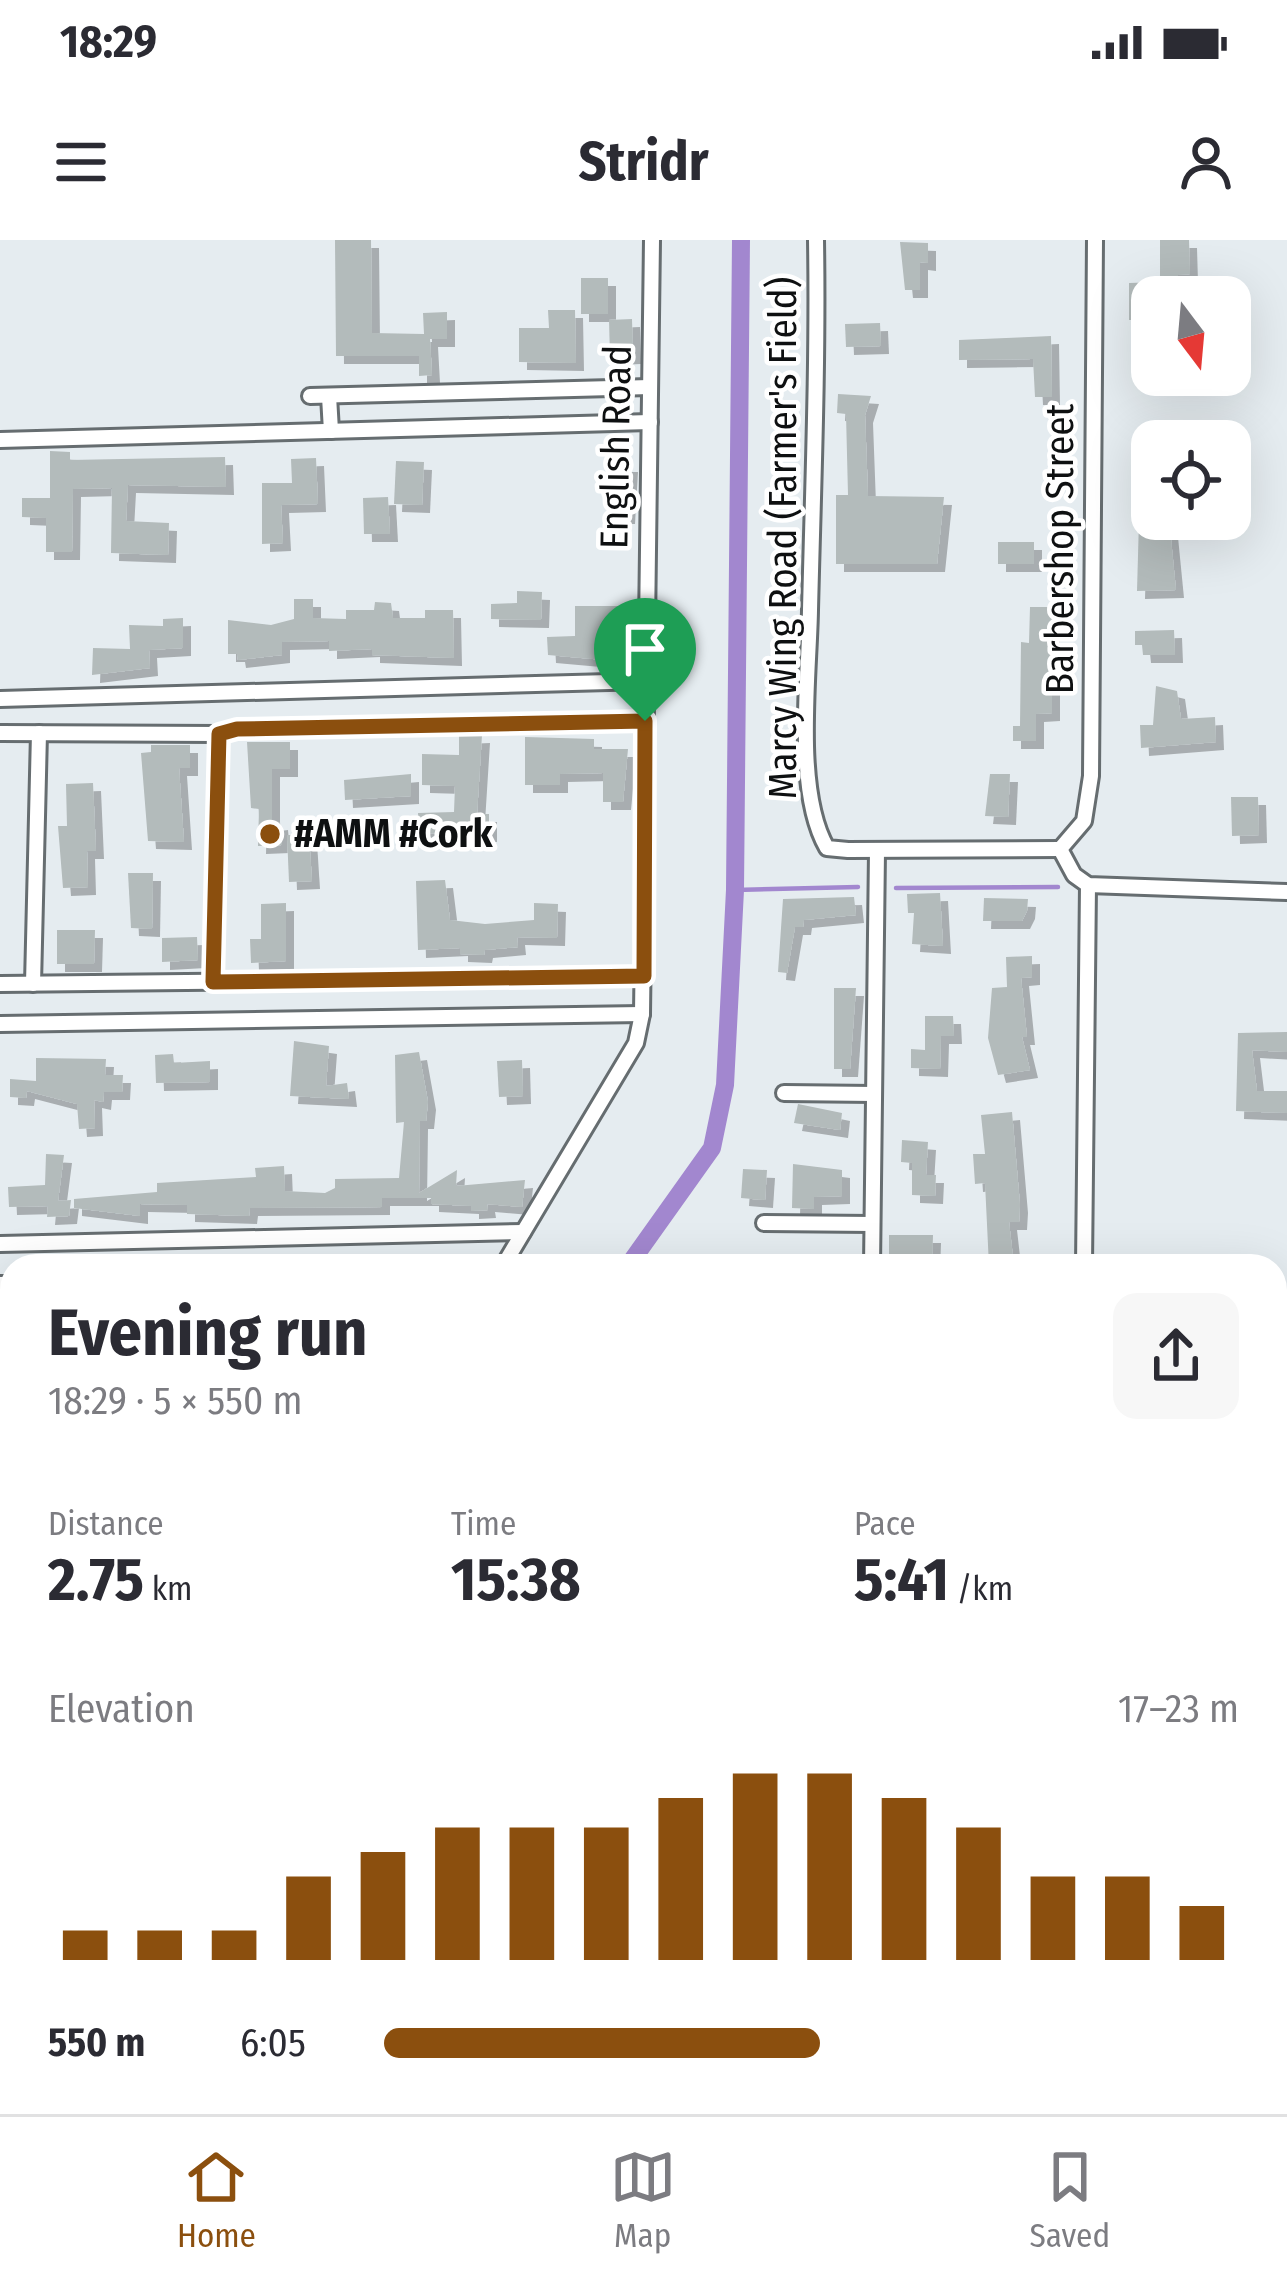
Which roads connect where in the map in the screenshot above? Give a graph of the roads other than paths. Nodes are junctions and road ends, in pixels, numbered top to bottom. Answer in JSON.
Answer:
{"nodes":[{"id":1,"x":652,"y":240,"type":"edge"},
{"id":2,"x":816,"y":240,"type":"edge"},
{"id":3,"x":1095,"y":240,"type":"edge"},
{"id":4,"x":650,"y":387,"type":"junction"},
{"id":5,"x":310,"y":396,"type":"dead end"},
{"id":6,"x":329,"y":396,"type":"junction"},
{"id":7,"x":650,"y":422,"type":"junction"},
{"id":8,"x":331,"y":431,"type":"junction"},
{"id":9,"x":0,"y":440,"type":"edge"},
{"id":10,"x":646,"y":681,"type":"junction"},
{"id":11,"x":0,"y":699,"type":"edge"},
{"id":12,"x":645,"y":721,"type":"junction"},
{"id":13,"x":0,"y":733,"type":"edge"},
{"id":14,"x":39,"y":733,"type":"junction"},
{"id":15,"x":219,"y":734,"type":"junction"},
{"id":16,"x":1060,"y":848,"type":"junction"},
{"id":17,"x":878,"y":851,"type":"junction"},
{"id":18,"x":1088,"y":885,"type":"junction"},
{"id":19,"x":1287,"y":892,"type":"edge"},
{"id":20,"x":644,"y":976,"type":"junction"},
{"id":21,"x":213,"y":982,"type":"junction"},
{"id":22,"x":0,"y":984,"type":"edge"},
{"id":23,"x":33,"y":984,"type":"junction"},
{"id":24,"x":642,"y":1014,"type":"junction"},
{"id":25,"x":0,"y":1024,"type":"edge"},
{"id":26,"x":784,"y":1094,"type":"dead end"},
{"id":27,"x":874,"y":1094,"type":"junction"},
{"id":28,"x":764,"y":1222,"type":"dead end"},
{"id":29,"x":872,"y":1224,"type":"junction"},
{"id":30,"x":523,"y":1232,"type":"junction"},
{"id":31,"x":0,"y":1244,"type":"edge"},
{"id":32,"x":510,"y":1254,"type":"edge"},
{"id":33,"x":872,"y":1254,"type":"edge"},
{"id":34,"x":1084,"y":1254,"type":"edge"}],
"edges":[{"from":1,"to":4,"type":"street","name":"English Road"},
{"from":2,"to":17,"type":"street","name":"Marcy Wing Road (Farmer's Field)"},
{"from":3,"to":16,"type":"street","name":"Barbershop Street"},
{"from":4,"to":6,"type":"street"},
{"from":4,"to":7,"type":"street","name":"English Road"},
{"from":5,"to":6,"type":"street"},
{"from":6,"to":8,"type":"street"},
{"from":7,"to":8,"type":"street"},
{"from":7,"to":10,"type":"street","name":"English Road"},
{"from":8,"to":9,"type":"street"},
{"from":10,"to":11,"type":"street"},
{"from":10,"to":12,"type":"street","name":"English Road"},
{"from":12,"to":15,"type":"street"},
{"from":12,"to":20,"type":"street","name":"English Road"},
{"from":13,"to":14,"type":"street"},
{"from":14,"to":15,"type":"street"},
{"from":14,"to":23,"type":"street"},
{"from":15,"to":21,"type":"street"},
{"from":16,"to":17,"type":"street"},
{"from":16,"to":18,"type":"street"},
{"from":17,"to":27,"type":"street"},
{"from":18,"to":19,"type":"street"},
{"from":18,"to":34,"type":"street"},
{"from":20,"to":21,"type":"street"},
{"from":20,"to":24,"type":"street","name":"English Road"},
{"from":21,"to":23,"type":"street"},
{"from":22,"to":23,"type":"street"},
{"from":24,"to":25,"type":"street"},
{"from":24,"to":30,"type":"street","name":"English Road"},
{"from":26,"to":27,"type":"street"},
{"from":27,"to":29,"type":"street"},
{"from":28,"to":29,"type":"street"},
{"from":29,"to":33,"type":"street"},
{"from":30,"to":31,"type":"street"},
{"from":30,"to":32,"type":"street","name":"English Road"}]}
